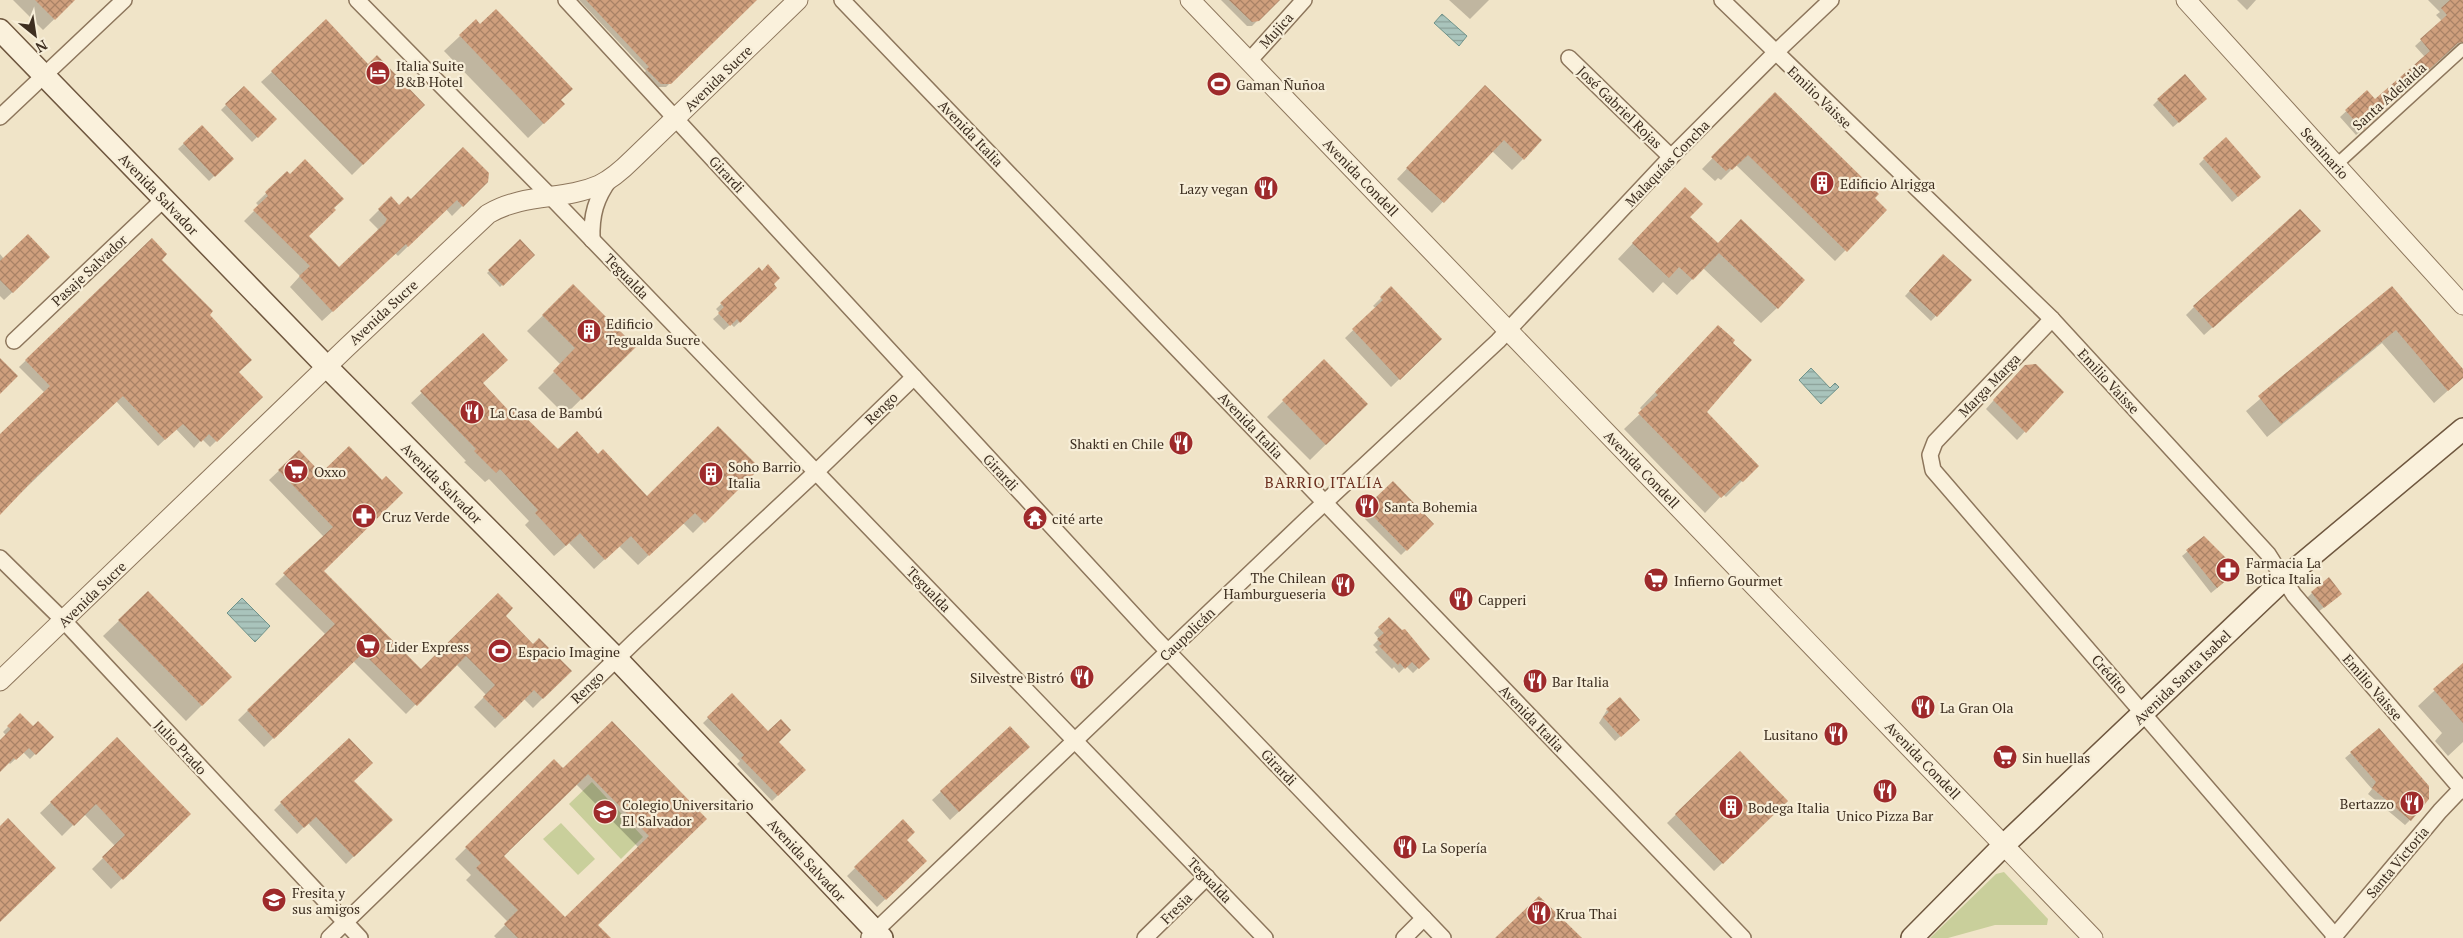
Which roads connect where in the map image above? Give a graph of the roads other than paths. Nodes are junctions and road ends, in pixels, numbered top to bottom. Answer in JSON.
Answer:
{"nodes":[{"id":1,"x":124,"y":0,"type":"edge"},
{"id":2,"x":357,"y":0,"type":"edge"},
{"id":3,"x":566,"y":0,"type":"edge"},
{"id":4,"x":798,"y":0,"type":"edge"},
{"id":5,"x":842,"y":0,"type":"edge"},
{"id":6,"x":1190,"y":0,"type":"edge"},
{"id":7,"x":1304,"y":0,"type":"edge"},
{"id":8,"x":1722,"y":0,"type":"edge"},
{"id":9,"x":1831,"y":0,"type":"edge"},
{"id":10,"x":2186,"y":0,"type":"edge"},
{"id":11,"x":0,"y":30,"type":"edge"},
{"id":12,"x":2463,"y":49,"type":"edge"},
{"id":13,"x":1775,"y":52,"type":"junction"},
{"id":14,"x":1569,"y":58,"type":"dead end"},
{"id":15,"x":1249,"y":61,"type":"junction"},
{"id":16,"x":44,"y":75,"type":"junction"},
{"id":17,"x":0,"y":117,"type":"edge"},
{"id":18,"x":675,"y":119,"type":"junction"},
{"id":19,"x":1671,"y":157,"type":"junction"},
{"id":20,"x":2336,"y":165,"type":"junction"},
{"id":21,"x":611,"y":178,"type":"junction"},
{"id":22,"x":549,"y":195,"type":"junction"},
{"id":23,"x":164,"y":199,"type":"junction"},
{"id":24,"x":592,"y":240,"type":"junction"},
{"id":25,"x":2463,"y":305,"type":"edge"},
{"id":26,"x":2052,"y":319,"type":"junction"},
{"id":27,"x":1509,"y":331,"type":"junction"},
{"id":28,"x":14,"y":341,"type":"dead end"},
{"id":29,"x":326,"y":366,"type":"junction"},
{"id":30,"x":914,"y":377,"type":"junction"},
{"id":31,"x":2463,"y":429,"type":"edge"},
{"id":32,"x":1930,"y":454,"type":"joint"},
{"id":33,"x":816,"y":472,"type":"junction"},
{"id":34,"x":1326,"y":503,"type":"junction"},
{"id":35,"x":0,"y":558,"type":"edge"},
{"id":36,"x":2285,"y":578,"type":"junction"},
{"id":37,"x":64,"y":621,"type":"junction"},
{"id":38,"x":1168,"y":652,"type":"junction"},
{"id":39,"x":616,"y":659,"type":"junction"},
{"id":40,"x":0,"y":681,"type":"edge"},
{"id":41,"x":2144,"y":714,"type":"junction"},
{"id":42,"x":1076,"y":740,"type":"junction"},
{"id":43,"x":2462,"y":789,"type":"edge"},
{"id":44,"x":2004,"y":845,"type":"junction"},
{"id":45,"x":1207,"y":878,"type":"junction"},
{"id":46,"x":1424,"y":918,"type":"junction"},
{"id":47,"x":345,"y":923,"type":"junction"},
{"id":48,"x":875,"y":936,"type":"edge"},
{"id":49,"x":2334,"y":937,"type":"edge"},
{"id":50,"x":329,"y":938,"type":"edge"},
{"id":51,"x":360,"y":938,"type":"edge"},
{"id":52,"x":1146,"y":938,"type":"edge"},
{"id":53,"x":1265,"y":938,"type":"edge"},
{"id":54,"x":1404,"y":938,"type":"edge"},
{"id":55,"x":1442,"y":938,"type":"edge"},
{"id":56,"x":1743,"y":938,"type":"edge"},
{"id":57,"x":1912,"y":938,"type":"edge"},
{"id":58,"x":2093,"y":938,"type":"edge"}],
"edges":[{"from":1,"to":16,"type":"street"},
{"from":2,"to":22,"type":"street","name":"Tegualda"},
{"from":3,"to":18,"type":"street","name":"Girardi"},
{"from":4,"to":18,"type":"street","name":"Avenida Sucre"},
{"from":5,"to":34,"type":"street","name":"Avenida Italia"},
{"from":6,"to":15,"type":"street","name":"Avenida Condell"},
{"from":7,"to":15,"type":"street","name":"Mujica"},
{"from":8,"to":13,"type":"street","name":"Emilio Vaisse"},
{"from":9,"to":13,"type":"street","name":"Malaquías Concha"},
{"from":10,"to":20,"type":"street","name":"Seminario"},
{"from":11,"to":16,"type":"main road","name":"Avenida Salvador"},
{"from":12,"to":20,"type":"street","name":"Santa Adelaida"},
{"from":13,"to":19,"type":"street","name":"Malaquías Concha"},
{"from":13,"to":26,"type":"street","name":"Emilio Vaisse"},
{"from":14,"to":19,"type":"street","name":"José Gabriel Rojas"},
{"from":15,"to":27,"type":"street","name":"Avenida Condell"},
{"from":16,"to":17,"type":"street"},
{"from":16,"to":23,"type":"main road","name":"Avenida Salvador"},
{"from":18,"to":21,"type":"street","name":"Avenida Sucre"},
{"from":18,"to":30,"type":"street","name":"Girardi"},
{"from":19,"to":27,"type":"street","name":"Malaquías Concha"},
{"from":20,"to":25,"type":"street","name":"Seminario"},
{"from":21,"to":22,"type":"street","name":"Avenida Sucre"},
{"from":21,"to":24,"type":"street"},
{"from":22,"to":24,"type":"street","name":"Tegualda"},
{"from":22,"to":29,"type":"street","name":"Avenida Sucre"},
{"from":23,"to":28,"type":"street","name":"Pasaje Salvador"},
{"from":23,"to":29,"type":"main road","name":"Avenida Salvador"},
{"from":24,"to":33,"type":"street","name":"Tegualda"},
{"from":26,"to":32,"type":"street","name":"Marga Marga"},
{"from":26,"to":36,"type":"street","name":"Emilio Vaisse"},
{"from":27,"to":34,"type":"street","name":"Caupolicán"},
{"from":27,"to":44,"type":"street","name":"Avenida Condell"},
{"from":29,"to":37,"type":"street","name":"Avenida Sucre"},
{"from":29,"to":39,"type":"main road","name":"Avenida Salvador"},
{"from":30,"to":33,"type":"street","name":"Rengo"},
{"from":30,"to":38,"type":"street","name":"Girardi"},
{"from":31,"to":36,"type":"main road","name":"Avenida Santa Isabel"},
{"from":32,"to":41,"type":"street","name":"Crédito"},
{"from":33,"to":39,"type":"street","name":"Rengo"},
{"from":33,"to":42,"type":"street","name":"Tegualda"},
{"from":34,"to":38,"type":"street","name":"Caupolicán"},
{"from":34,"to":56,"type":"street","name":"Avenida Italia"},
{"from":35,"to":37,"type":"street","name":"Julio Prado"},
{"from":36,"to":41,"type":"main road","name":"Avenida Santa Isabel"},
{"from":36,"to":43,"type":"street","name":"Emilio Vaisse"},
{"from":37,"to":40,"type":"street","name":"Avenida Sucre"},
{"from":37,"to":47,"type":"street","name":"Julio Prado"},
{"from":38,"to":42,"type":"street","name":"Caupolicán"},
{"from":38,"to":46,"type":"street","name":"Girardi"},
{"from":39,"to":47,"type":"street","name":"Rengo"},
{"from":39,"to":48,"type":"main road","name":"Avenida Salvador"},
{"from":41,"to":44,"type":"main road","name":"Avenida Santa Isabel"},
{"from":41,"to":49,"type":"street","name":"Crédito"},
{"from":42,"to":45,"type":"street","name":"Tegualda"},
{"from":42,"to":48,"type":"street","name":"Caupolicán"},
{"from":43,"to":49,"type":"street","name":"Santa Victoria"},
{"from":44,"to":57,"type":"main road","name":"Avenida Santa Isabel"},
{"from":44,"to":58,"type":"street","name":"Avenida Condell"},
{"from":45,"to":52,"type":"street","name":"Fresia"},
{"from":45,"to":53,"type":"street","name":"Tegualda"},
{"from":46,"to":54,"type":"street"},
{"from":46,"to":55,"type":"street","name":"Girardi"},
{"from":47,"to":50,"type":"street","name":"Rengo"},
{"from":47,"to":51,"type":"street","name":"Julio Prado"}]}
